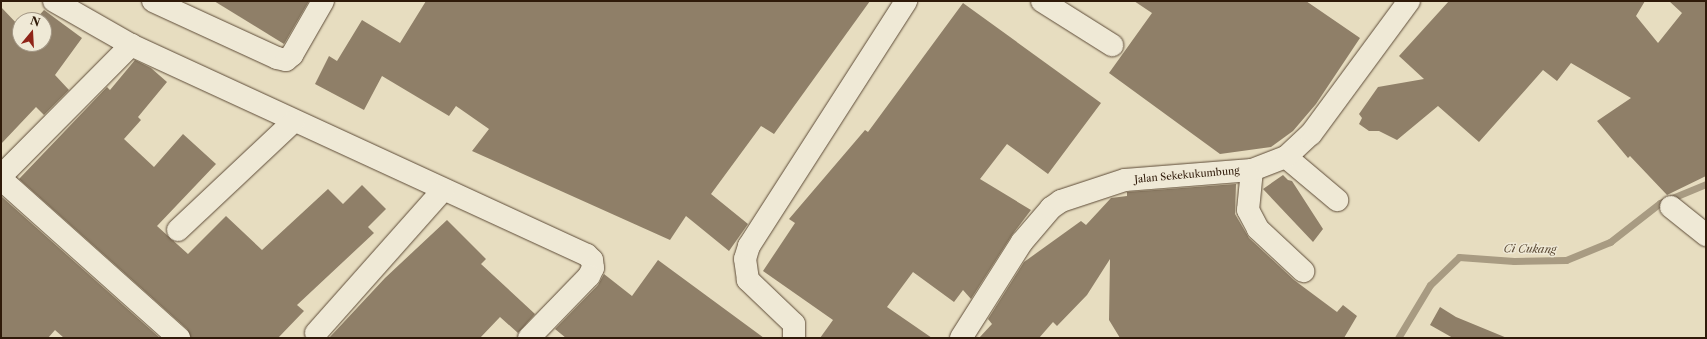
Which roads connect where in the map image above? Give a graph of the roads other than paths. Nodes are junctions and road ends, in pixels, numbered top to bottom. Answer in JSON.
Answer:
{"nodes":[{"id":1,"x":54,"y":1,"type":"edge"},
{"id":2,"x":153,"y":1,"type":"edge"},
{"id":3,"x":323,"y":1,"type":"edge"},
{"id":4,"x":906,"y":1,"type":"edge"},
{"id":5,"x":1042,"y":1,"type":"edge"},
{"id":6,"x":1408,"y":1,"type":"edge"},
{"id":7,"x":131,"y":45,"type":"junction"},
{"id":8,"x":1112,"y":45,"type":"dead end"},
{"id":9,"x":293,"y":122,"type":"junction"},
{"id":10,"x":1286,"y":157,"type":"junction"},
{"id":11,"x":1252,"y":170,"type":"junction"},
{"id":12,"x":1,"y":178,"type":"edge"},
{"id":13,"x":443,"y":190,"type":"junction"},
{"id":14,"x":1337,"y":200,"type":"dead end"},
{"id":15,"x":1671,"y":207,"type":"dead end"},
{"id":16,"x":178,"y":230,"type":"dead end"},
{"id":17,"x":1706,"y":235,"type":"edge"},
{"id":18,"x":1303,"y":271,"type":"dead end"},
{"id":19,"x":316,"y":333,"type":"dead end"},
{"id":20,"x":179,"y":338,"type":"edge"},
{"id":21,"x":529,"y":338,"type":"edge"},
{"id":22,"x":794,"y":338,"type":"edge"},
{"id":23,"x":961,"y":338,"type":"edge"}],
"edges":[{"from":1,"to":7,"type":"street"},
{"from":2,"to":3,"type":"street"},
{"from":4,"to":22,"type":"street"},
{"from":5,"to":8,"type":"street"},
{"from":6,"to":10,"type":"street","name":"Jalan Sekekukumbung"},
{"from":7,"to":9,"type":"street"},
{"from":7,"to":12,"type":"street"},
{"from":9,"to":13,"type":"street"},
{"from":9,"to":16,"type":"street"},
{"from":10,"to":11,"type":"street","name":"Jalan Sekekukumbung"},
{"from":10,"to":14,"type":"street"},
{"from":11,"to":18,"type":"street"},
{"from":11,"to":23,"type":"street","name":"Jalan Sekekukumbung"},
{"from":12,"to":20,"type":"street"},
{"from":13,"to":19,"type":"street"},
{"from":13,"to":21,"type":"street"},
{"from":15,"to":17,"type":"street"}]}
